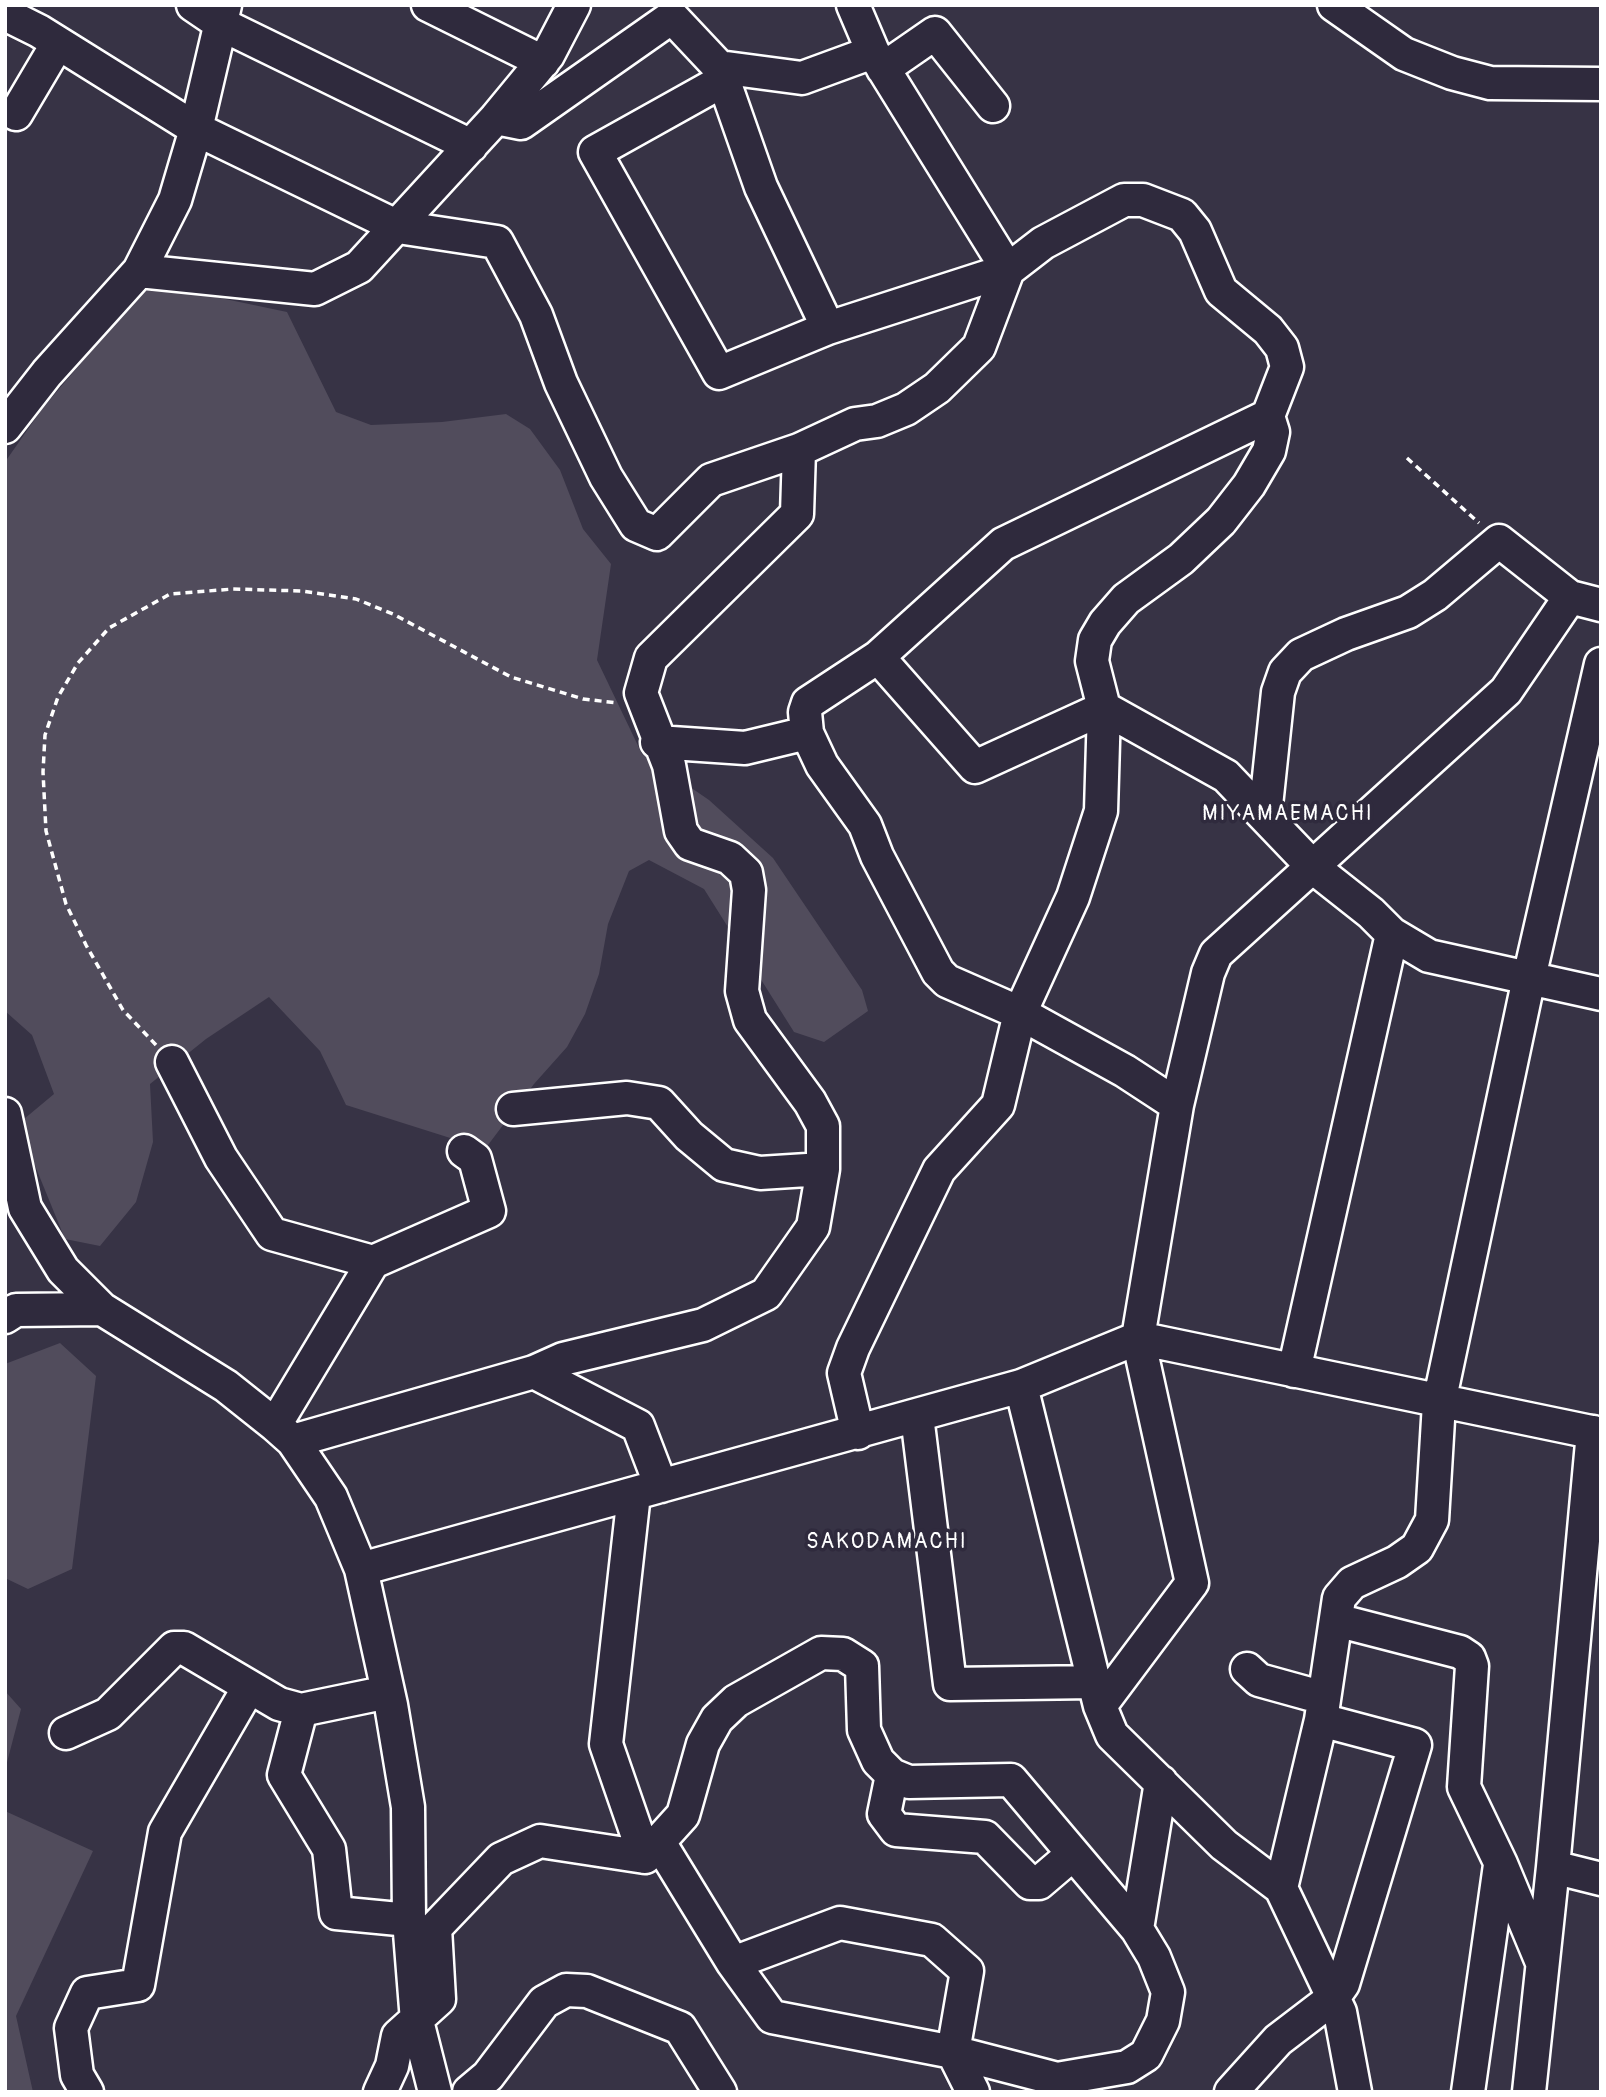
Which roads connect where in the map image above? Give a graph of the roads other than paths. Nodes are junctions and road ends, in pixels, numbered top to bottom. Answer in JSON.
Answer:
{"nodes":[{"id":1,"x":193,"y":5,"type":"edge"},
{"id":2,"x":428,"y":5,"type":"edge"},
{"id":3,"x":574,"y":5,"type":"edge"},
{"id":4,"x":853,"y":5,"type":"edge"},
{"id":5,"x":1334,"y":5,"type":"edge"},
{"id":6,"x":5,"y":14,"type":"edge"},
{"id":7,"x":223,"y":15,"type":"edge"},
{"id":8,"x":58,"y":43,"type":"junction"},
{"id":9,"x":878,"y":60,"type":"junction"},
{"id":10,"x":543,"y":62,"type":"junction"},
{"id":11,"x":722,"y":74,"type":"junction"},
{"id":12,"x":1601,"y":84,"type":"edge"},
{"id":13,"x":993,"y":106,"type":"dead end"},
{"id":14,"x":16,"y":114,"type":"dead end"},
{"id":15,"x":496,"y":118,"type":"junction"},
{"id":16,"x":196,"y":129,"type":"junction"},
{"id":17,"x":471,"y":146,"type":"junction"},
{"id":18,"x":398,"y":228,"type":"junction"},
{"id":19,"x":1008,"y":270,"type":"junction"},
{"id":20,"x":139,"y":271,"type":"junction"},
{"id":21,"x":828,"y":328,"type":"junction"},
{"id":22,"x":1268,"y":416,"type":"junction"},
{"id":23,"x":5,"y":427,"type":"edge"},
{"id":24,"x":799,"y":450,"type":"junction"},
{"id":25,"x":1570,"y":597,"type":"junction"},
{"id":26,"x":1601,"y":605,"type":"edge"},
{"id":27,"x":878,"y":657,"type":"junction"},
{"id":28,"x":1601,"y":664,"type":"edge"},
{"id":29,"x":1104,"y":708,"type":"junction"},
{"id":30,"x":807,"y":733,"type":"junction"},
{"id":31,"x":657,"y":742,"type":"junction"},
{"id":32,"x":1265,"y":815,"type":"junction"},
{"id":33,"x":1314,"y":868,"type":"junction"},
{"id":34,"x":1392,"y":934,"type":"junction"},
{"id":35,"x":1529,"y":978,"type":"junction"},
{"id":36,"x":1601,"y":993,"type":"edge"},
{"id":37,"x":1020,"y":1013,"type":"junction"},
{"id":38,"x":172,"y":1062,"type":"road end"},
{"id":39,"x":1177,"y":1105,"type":"junction"},
{"id":40,"x":513,"y":1109,"type":"dead end"},
{"id":41,"x":5,"y":1114,"type":"edge"},
{"id":42,"x":464,"y":1151,"type":"dead end"},
{"id":43,"x":823,"y":1169,"type":"junction"},
{"id":44,"x":373,"y":1262,"type":"junction"},
{"id":45,"x":102,"y":1309,"type":"junction"},
{"id":46,"x":5,"y":1317,"type":"edge"},
{"id":47,"x":1138,"y":1338,"type":"junction"},
{"id":48,"x":1294,"y":1371,"type":"junction"},
{"id":49,"x":534,"y":1372,"type":"junction"},
{"id":50,"x":1021,"y":1386,"type":"junction"},
{"id":51,"x":1439,"y":1402,"type":"junction"},
{"id":52,"x":917,"y":1416,"type":"junction"},
{"id":53,"x":284,"y":1433,"type":"junction"},
{"id":54,"x":858,"y":1433,"type":"junction"},
{"id":55,"x":1597,"y":1433,"type":"edge"},
{"id":56,"x":647,"y":1490,"type":"junction"},
{"id":57,"x":361,"y":1569,"type":"junction"},
{"id":58,"x":1336,"y":1620,"type":"junction"},
{"id":59,"x":1247,"y":1669,"type":"dead end"},
{"id":60,"x":250,"y":1687,"type":"junction"},
{"id":61,"x":388,"y":1692,"type":"junction"},
{"id":62,"x":1097,"y":1694,"type":"junction"},
{"id":63,"x":1323,"y":1709,"type":"junction"},
{"id":64,"x":301,"y":1710,"type":"junction"},
{"id":65,"x":66,"y":1733,"type":"dead end"},
{"id":66,"x":892,"y":1775,"type":"junction"},
{"id":67,"x":1161,"y":1782,"type":"junction"},
{"id":68,"x":652,"y":1850,"type":"junction"},
{"id":69,"x":1073,"y":1854,"type":"junction"},
{"id":70,"x":1500,"y":1864,"type":"junction"},
{"id":71,"x":1553,"y":1867,"type":"junction"},
{"id":72,"x":1601,"y":1880,"type":"edge"},
{"id":73,"x":1281,"y":1888,"type":"junction"},
{"id":74,"x":409,"y":1920,"type":"junction"},
{"id":75,"x":1137,"y":1930,"type":"junction"},
{"id":76,"x":733,"y":1963,"type":"junction"},
{"id":77,"x":1542,"y":1965,"type":"junction"},
{"id":78,"x":1334,"y":1998,"type":"junction"},
{"id":79,"x":417,"y":2021,"type":"junction"},
{"id":80,"x":953,"y":2052,"type":"junction"},
{"id":81,"x":87,"y":2092,"type":"edge"},
{"id":82,"x":380,"y":2092,"type":"edge"},
{"id":83,"x":435,"y":2092,"type":"edge"},
{"id":84,"x":469,"y":2092,"type":"edge"},
{"id":85,"x":719,"y":2092,"type":"edge"},
{"id":86,"x":973,"y":2092,"type":"edge"},
{"id":87,"x":1231,"y":2092,"type":"edge"},
{"id":88,"x":1356,"y":2092,"type":"edge"},
{"id":89,"x":1468,"y":2092,"type":"edge"},
{"id":90,"x":1529,"y":2092,"type":"edge"}],
"edges":[{"from":1,"to":7,"type":"street"},
{"from":2,"to":10,"type":"street"},
{"from":3,"to":10,"type":"street"},
{"from":4,"to":9,"type":"street"},
{"from":5,"to":12,"type":"street"},
{"from":6,"to":8,"type":"street"},
{"from":7,"to":16,"type":"street"},
{"from":7,"to":17,"type":"street"},
{"from":8,"to":14,"type":"street"},
{"from":8,"to":16,"type":"street"},
{"from":9,"to":11,"type":"street"},
{"from":9,"to":13,"type":"street"},
{"from":9,"to":19,"type":"street"},
{"from":10,"to":15,"type":"street"},
{"from":11,"to":15,"type":"street"},
{"from":11,"to":21,"type":"street"},
{"from":11,"to":21,"type":"street"},
{"from":15,"to":17,"type":"street"},
{"from":16,"to":18,"type":"street"},
{"from":16,"to":20,"type":"street"},
{"from":17,"to":18,"type":"street"},
{"from":18,"to":20,"type":"street"},
{"from":18,"to":24,"type":"street"},
{"from":19,"to":21,"type":"street"},
{"from":19,"to":22,"type":"street"},
{"from":19,"to":24,"type":"street"},
{"from":20,"to":23,"type":"street"},
{"from":22,"to":27,"type":"street"},
{"from":22,"to":29,"type":"street"},
{"from":24,"to":31,"type":"street"},
{"from":25,"to":26,"type":"street"},
{"from":25,"to":32,"type":"street"},
{"from":25,"to":33,"type":"street"},
{"from":27,"to":29,"type":"street"},
{"from":27,"to":30,"type":"street"},
{"from":28,"to":35,"type":"street"},
{"from":29,"to":32,"type":"street"},
{"from":29,"to":37,"type":"street"},
{"from":30,"to":31,"type":"street"},
{"from":30,"to":37,"type":"street"},
{"from":31,"to":43,"type":"street"},
{"from":32,"to":33,"type":"street"},
{"from":33,"to":34,"type":"street"},
{"from":33,"to":39,"type":"street"},
{"from":34,"to":35,"type":"street"},
{"from":34,"to":48,"type":"street"},
{"from":35,"to":36,"type":"street"},
{"from":35,"to":51,"type":"street"},
{"from":37,"to":39,"type":"street"},
{"from":37,"to":54,"type":"street"},
{"from":38,"to":44,"type":"street"},
{"from":39,"to":47,"type":"street"},
{"from":40,"to":43,"type":"street"},
{"from":41,"to":45,"type":"street"},
{"from":42,"to":44,"type":"street"},
{"from":43,"to":49,"type":"street"},
{"from":44,"to":53,"type":"street"},
{"from":45,"to":46,"type":"street"},
{"from":45,"to":53,"type":"street"},
{"from":47,"to":48,"type":"street"},
{"from":47,"to":50,"type":"street"},
{"from":47,"to":62,"type":"street"},
{"from":48,"to":51,"type":"street"},
{"from":49,"to":53,"type":"street"},
{"from":49,"to":56,"type":"street"},
{"from":50,"to":52,"type":"street"},
{"from":50,"to":62,"type":"street"},
{"from":51,"to":55,"type":"street"},
{"from":51,"to":58,"type":"street"},
{"from":52,"to":54,"type":"street"},
{"from":52,"to":62,"type":"street"},
{"from":53,"to":57,"type":"street"},
{"from":54,"to":56,"type":"street"},
{"from":55,"to":71,"type":"street"},
{"from":56,"to":57,"type":"street"},
{"from":56,"to":68,"type":"street"},
{"from":57,"to":61,"type":"street"},
{"from":58,"to":63,"type":"street"},
{"from":58,"to":70,"type":"street"},
{"from":59,"to":63,"type":"street"},
{"from":60,"to":64,"type":"street"},
{"from":60,"to":65,"type":"street"},
{"from":60,"to":81,"type":"street"},
{"from":61,"to":64,"type":"street"},
{"from":61,"to":74,"type":"street"},
{"from":62,"to":67,"type":"street"},
{"from":63,"to":73,"type":"street"},
{"from":63,"to":78,"type":"street"},
{"from":64,"to":74,"type":"street"},
{"from":66,"to":68,"type":"street"},
{"from":66,"to":69,"type":"street"},
{"from":66,"to":69,"type":"street"},
{"from":67,"to":73,"type":"street"},
{"from":67,"to":75,"type":"street"},
{"from":68,"to":76,"type":"street"},
{"from":68,"to":79,"type":"street"},
{"from":69,"to":75,"type":"street"},
{"from":70,"to":77,"type":"street"},
{"from":70,"to":89,"type":"street"},
{"from":71,"to":72,"type":"street"},
{"from":71,"to":77,"type":"street"},
{"from":73,"to":78,"type":"street"},
{"from":74,"to":79,"type":"street"},
{"from":75,"to":80,"type":"street"},
{"from":76,"to":80,"type":"street"},
{"from":76,"to":80,"type":"street"},
{"from":77,"to":90,"type":"street"},
{"from":78,"to":87,"type":"street"},
{"from":78,"to":88,"type":"street"},
{"from":79,"to":82,"type":"street"},
{"from":79,"to":83,"type":"street"},
{"from":80,"to":86,"type":"street"},
{"from":84,"to":85,"type":"street"}]}
